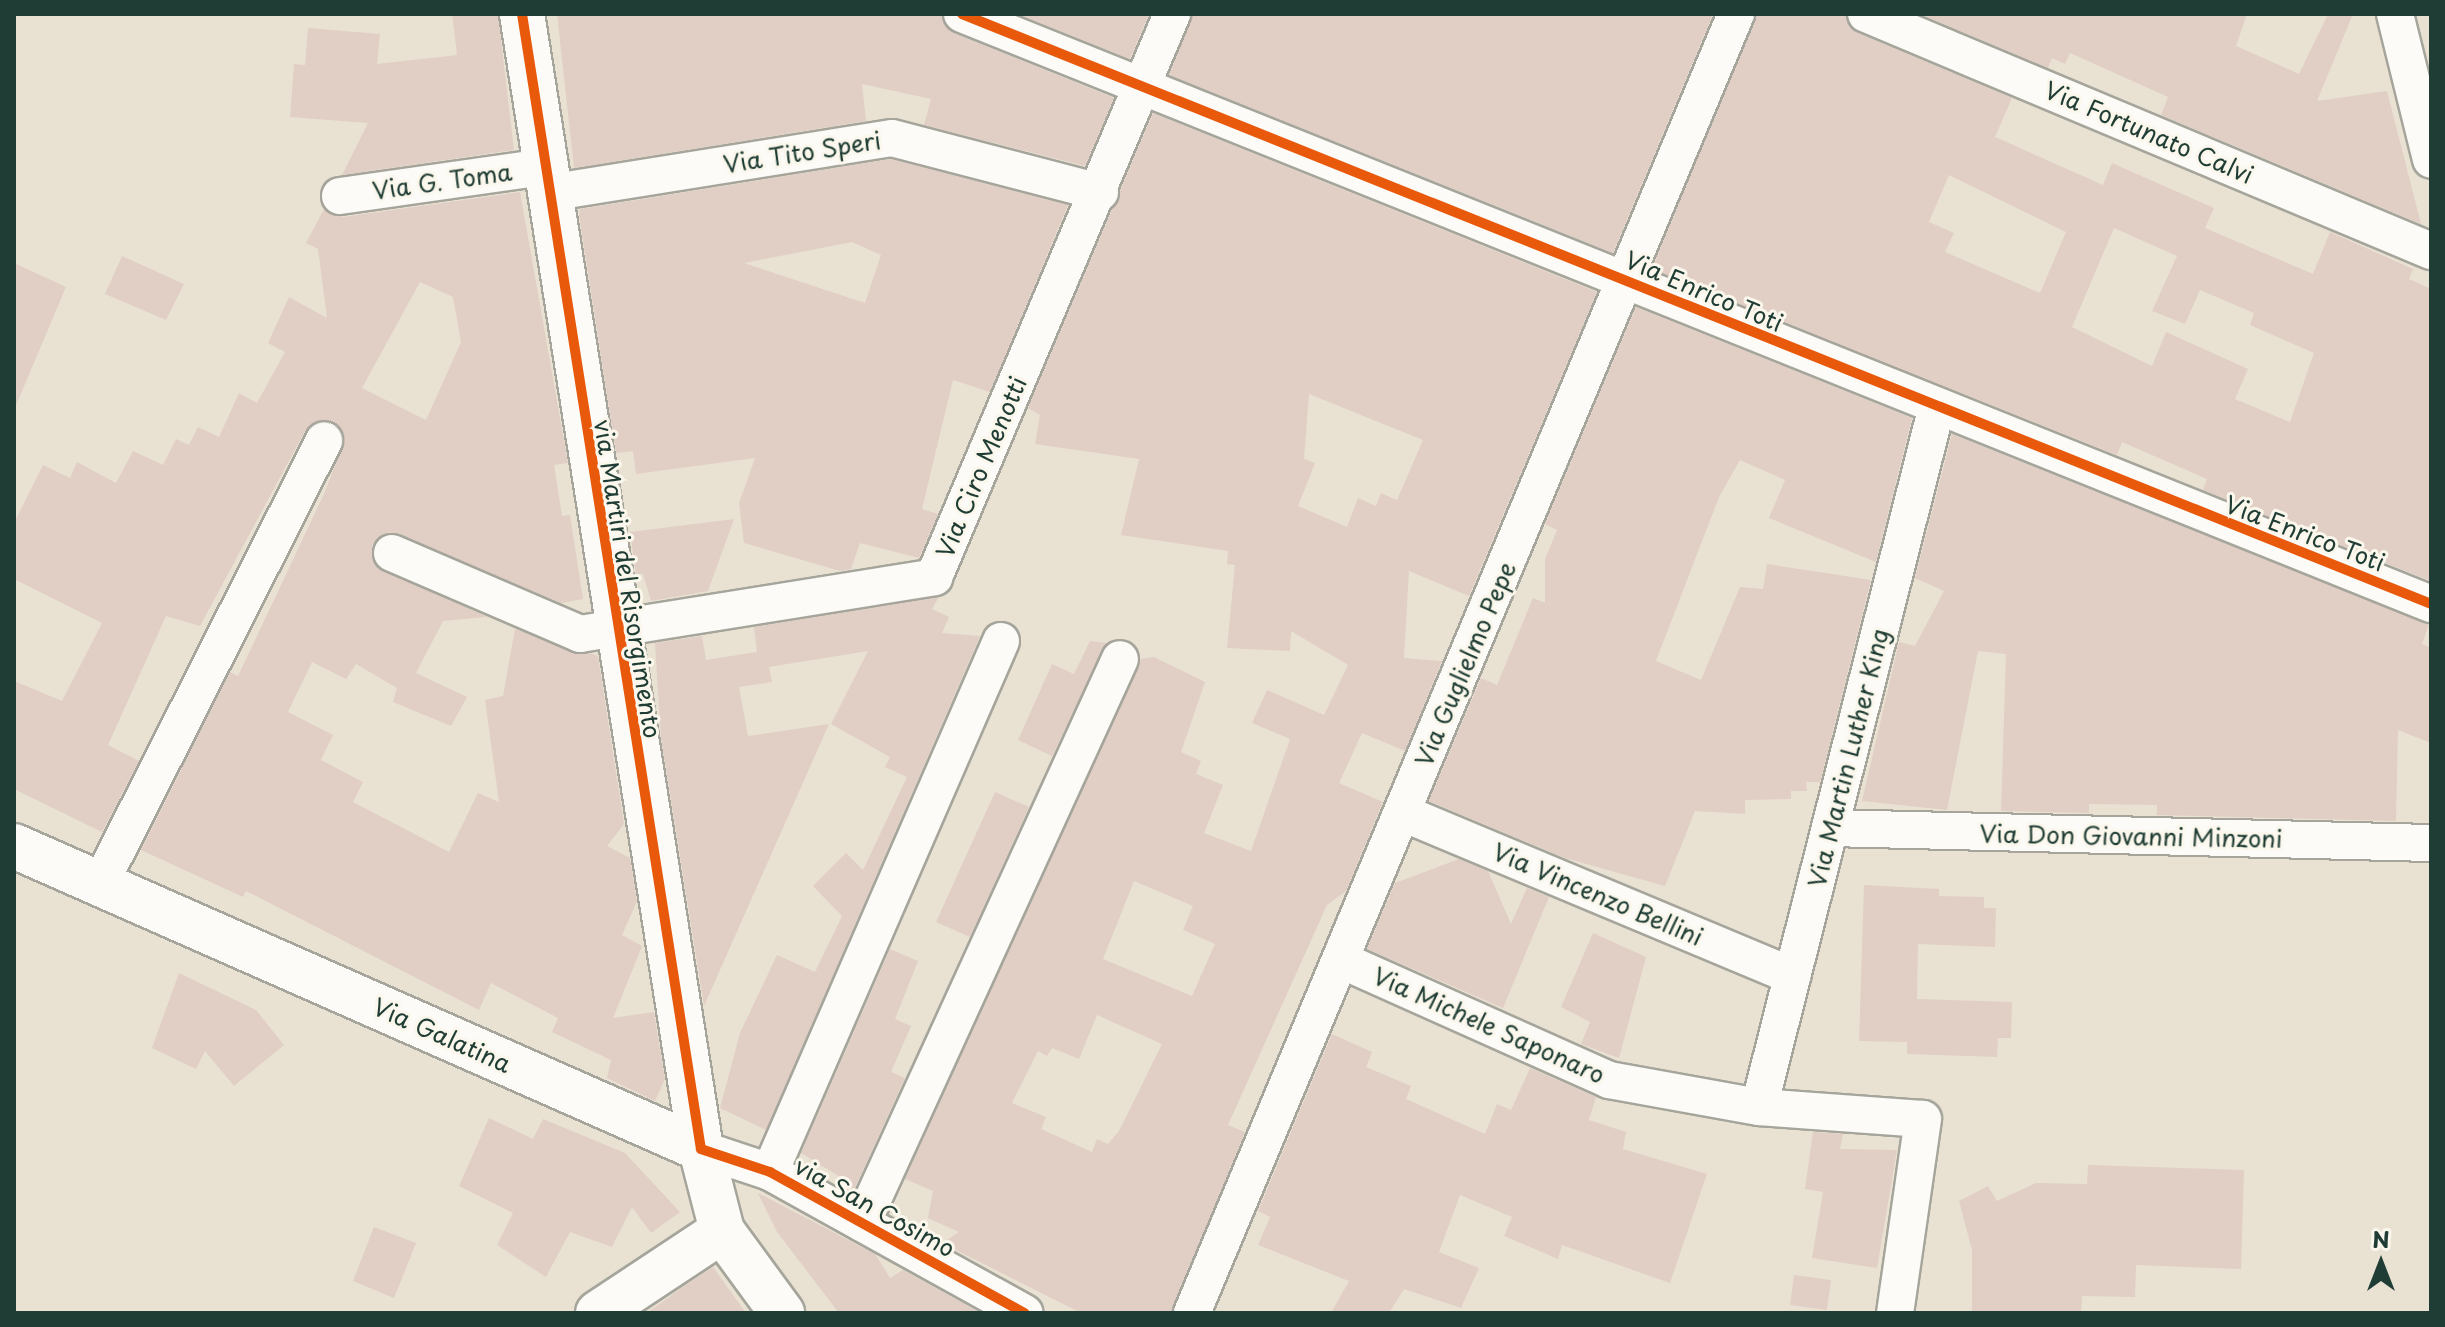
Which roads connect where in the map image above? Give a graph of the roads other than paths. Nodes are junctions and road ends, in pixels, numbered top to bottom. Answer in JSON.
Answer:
{"nodes":[{"id":1,"x":522,"y":14,"type":"edge"},
{"id":2,"x":962,"y":14,"type":"edge"},
{"id":3,"x":1172,"y":14,"type":"edge"},
{"id":4,"x":1736,"y":14,"type":"edge"},
{"id":5,"x":1866,"y":14,"type":"edge"},
{"id":6,"x":2395,"y":14,"type":"edge"},
{"id":7,"x":1141,"y":84,"type":"junction"},
{"id":8,"x":2431,"y":160,"type":"edge"},
{"id":9,"x":546,"y":180,"type":"junction"},
{"id":10,"x":1100,"y":192,"type":"junction"},
{"id":11,"x":340,"y":196,"type":"dead end"},
{"id":12,"x":2431,"y":251,"type":"edge"},
{"id":13,"x":1625,"y":279,"type":"junction"},
{"id":14,"x":1936,"y":410,"type":"junction"},
{"id":15,"x":324,"y":440,"type":"dead end"},
{"id":16,"x":392,"y":553,"type":"dead end"},
{"id":17,"x":2431,"y":604,"type":"edge"},
{"id":18,"x":615,"y":628,"type":"junction"},
{"id":19,"x":1001,"y":641,"type":"dead end"},
{"id":20,"x":1120,"y":659,"type":"dead end"},
{"id":21,"x":1403,"y":813,"type":"junction"},
{"id":22,"x":1830,"y":828,"type":"junction"},
{"id":23,"x":2431,"y":843,"type":"edge"},
{"id":24,"x":14,"y":846,"type":"edge"},
{"id":25,"x":100,"y":884,"type":"junction"},
{"id":26,"x":1343,"y":961,"type":"junction"},
{"id":27,"x":1792,"y":976,"type":"junction"},
{"id":28,"x":1759,"y":1107,"type":"junction"},
{"id":29,"x":701,"y":1149,"type":"junction"},
{"id":30,"x":770,"y":1172,"type":"junction"},
{"id":31,"x":862,"y":1223,"type":"junction"},
{"id":32,"x":722,"y":1231,"type":"junction"},
{"id":33,"x":598,"y":1313,"type":"edge"},
{"id":34,"x":782,"y":1313,"type":"edge"},
{"id":35,"x":1024,"y":1313,"type":"edge"},
{"id":36,"x":1192,"y":1313,"type":"edge"},
{"id":37,"x":1895,"y":1313,"type":"edge"}],
"edges":[{"from":1,"to":9,"type":"street","name":"via Martiri del Risorgimento"},
{"from":2,"to":7,"type":"street","name":"Via Enrico Toti"},
{"from":3,"to":7,"type":"street","name":"Via Ciro Menotti"},
{"from":4,"to":13,"type":"street","name":"Via Guglielmo Pepe"},
{"from":5,"to":12,"type":"street","name":"Via Fortunato Calvi"},
{"from":6,"to":8,"type":"street"},
{"from":7,"to":10,"type":"street","name":"Via Ciro Menotti"},
{"from":7,"to":13,"type":"street","name":"Via Enrico Toti"},
{"from":9,"to":10,"type":"street","name":"Via Tito Speri"},
{"from":9,"to":11,"type":"street","name":"Via G. Toma"},
{"from":9,"to":18,"type":"street","name":"via Martiri del Risorgimento"},
{"from":10,"to":18,"type":"street","name":"Via Ciro Menotti"},
{"from":13,"to":14,"type":"street","name":"Via Enrico Toti"},
{"from":13,"to":21,"type":"street","name":"Via Guglielmo Pepe"},
{"from":14,"to":17,"type":"street","name":"Via Enrico Toti"},
{"from":14,"to":22,"type":"street","name":"Via Martin Luther King"},
{"from":15,"to":25,"type":"street"},
{"from":16,"to":18,"type":"street","name":"Via Ciro Menotti"},
{"from":18,"to":29,"type":"street","name":"via Martiri del Risorgimento"},
{"from":19,"to":30,"type":"street"},
{"from":20,"to":31,"type":"street"},
{"from":21,"to":26,"type":"street","name":"Via Guglielmo Pepe"},
{"from":21,"to":27,"type":"street","name":"Via Vincenzo Bellini"},
{"from":22,"to":23,"type":"street","name":"Via Don Giovanni Minzoni"},
{"from":22,"to":27,"type":"street","name":"Via Martin Luther King"},
{"from":24,"to":25,"type":"street","name":"Via Galatina"},
{"from":25,"to":29,"type":"street","name":"Via Galatina"},
{"from":26,"to":28,"type":"street","name":"Via Michele Saponaro"},
{"from":26,"to":36,"type":"street","name":"Via Guglielmo Pepe"},
{"from":27,"to":28,"type":"street","name":"Via Martin Luther King"},
{"from":28,"to":37,"type":"street","name":"Via Michele Saponaro"},
{"from":29,"to":30,"type":"street","name":"via San Cosimo"},
{"from":29,"to":32,"type":"street"},
{"from":30,"to":31,"type":"street","name":"via San Cosimo"},
{"from":31,"to":35,"type":"street","name":"via San Cosimo"},
{"from":32,"to":33,"type":"street"},
{"from":32,"to":34,"type":"street"}]}
